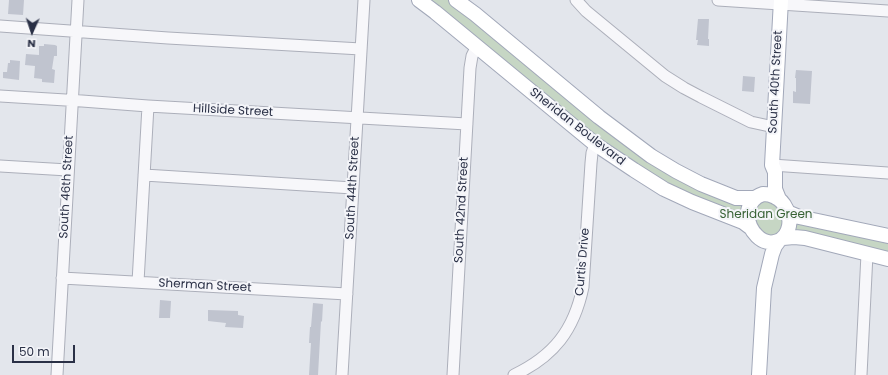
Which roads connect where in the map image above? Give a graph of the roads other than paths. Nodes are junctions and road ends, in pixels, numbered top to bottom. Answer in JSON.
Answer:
{"nodes":[{"id":1,"x":78,"y":0,"type":"edge"},
{"id":2,"x":364,"y":0,"type":"edge"},
{"id":3,"x":419,"y":0,"type":"edge"},
{"id":4,"x":456,"y":0,"type":"edge"},
{"id":5,"x":576,"y":0,"type":"edge"},
{"id":6,"x":718,"y":0,"type":"edge"},
{"id":7,"x":780,"y":2,"type":"edge"},
{"id":8,"x":888,"y":11,"type":"edge"},
{"id":9,"x":0,"y":26,"type":"edge"},
{"id":10,"x":77,"y":31,"type":"junction"},
{"id":11,"x":477,"y":46,"type":"junction"},
{"id":12,"x":361,"y":49,"type":"junction"},
{"id":13,"x":0,"y":96,"type":"edge"},
{"id":14,"x":73,"y":100,"type":"junction"},
{"id":15,"x":148,"y":106,"type":"junction"},
{"id":16,"x":357,"y":118,"type":"junction"},
{"id":17,"x":467,"y":124,"type":"junction"},
{"id":18,"x":774,"y":127,"type":"junction"},
{"id":19,"x":595,"y":144,"type":"junction"},
{"id":20,"x":772,"y":165,"type":"junction"},
{"id":21,"x":0,"y":166,"type":"edge"},
{"id":22,"x":68,"y":170,"type":"junction"},
{"id":23,"x":888,"y":173,"type":"edge"},
{"id":24,"x":144,"y":175,"type":"junction"},
{"id":25,"x":353,"y":188,"type":"junction"},
{"id":26,"x":756,"y":197,"type":"junction"},
{"id":27,"x":779,"y":199,"type":"junction"},
{"id":28,"x":787,"y":212,"type":"junction"},
{"id":29,"x":754,"y":232,"type":"junction"},
{"id":30,"x":888,"y":236,"type":"edge"},
{"id":31,"x":781,"y":240,"type":"junction"},
{"id":32,"x":867,"y":254,"type":"junction"},
{"id":33,"x":888,"y":259,"type":"edge"},
{"id":34,"x":62,"y":278,"type":"junction"},
{"id":35,"x":138,"y":282,"type":"junction"},
{"id":36,"x":764,"y":288,"type":"junction"},
{"id":37,"x":347,"y":294,"type":"junction"},
{"id":38,"x":57,"y":375,"type":"edge"},
{"id":39,"x":342,"y":375,"type":"edge"},
{"id":40,"x":453,"y":375,"type":"edge"},
{"id":41,"x":514,"y":375,"type":"edge"},
{"id":42,"x":759,"y":375,"type":"edge"},
{"id":43,"x":861,"y":375,"type":"edge"}],
"edges":[{"from":1,"to":10,"type":"street","name":"South 46th Street"},
{"from":2,"to":12,"type":"street","name":"South 44th Street"},
{"from":3,"to":11,"type":"main road","name":"Sheridan Boulevard"},
{"from":4,"to":26,"type":"main road","name":"Sheridan Boulevard"},
{"from":5,"to":18,"type":"street"},
{"from":6,"to":7,"type":"street"},
{"from":7,"to":8,"type":"street"},
{"from":7,"to":18,"type":"main road","name":"South 40th Street"},
{"from":9,"to":10,"type":"street"},
{"from":10,"to":12,"type":"street"},
{"from":10,"to":14,"type":"street","name":"South 46th Street"},
{"from":11,"to":17,"type":"street","name":"South 42nd Street"},
{"from":11,"to":19,"type":"main road","name":"Sheridan Boulevard"},
{"from":12,"to":16,"type":"street","name":"South 44th Street"},
{"from":13,"to":14,"type":"street","name":"Hillside Street"},
{"from":14,"to":15,"type":"street","name":"Hillside Street"},
{"from":14,"to":22,"type":"street","name":"South 46th Street"},
{"from":15,"to":16,"type":"street","name":"Hillside Street"},
{"from":15,"to":24,"type":"street"},
{"from":16,"to":17,"type":"street","name":"Hillside Street"},
{"from":16,"to":25,"type":"street","name":"South 44th Street"},
{"from":17,"to":40,"type":"street","name":"South 42nd Street"},
{"from":18,"to":20,"type":"main road","name":"South 40th Street"},
{"from":19,"to":29,"type":"main road","name":"Sheridan Boulevard"},
{"from":19,"to":41,"type":"street","name":"Curtis Drive"},
{"from":20,"to":23,"type":"street"},
{"from":20,"to":26,"type":"main road","name":"South 40th Street"},
{"from":20,"to":27,"type":"main road","name":"South 40th Street"},
{"from":21,"to":22,"type":"street"},
{"from":22,"to":34,"type":"street","name":"South 46th Street"},
{"from":24,"to":25,"type":"street"},
{"from":24,"to":35,"type":"street"},
{"from":25,"to":37,"type":"street","name":"South 44th Street"},
{"from":26,"to":27,"type":"main road"},
{"from":26,"to":29,"type":"main road"},
{"from":27,"to":28,"type":"main road"},
{"from":28,"to":30,"type":"main road"},
{"from":28,"to":31,"type":"main road"},
{"from":29,"to":31,"type":"main road"},
{"from":29,"to":36,"type":"main road"},
{"from":31,"to":32,"type":"main road"},
{"from":31,"to":36,"type":"main road"},
{"from":32,"to":33,"type":"main road"},
{"from":32,"to":43,"type":"street"},
{"from":34,"to":35,"type":"street","name":"Sherman Street"},
{"from":34,"to":38,"type":"street","name":"South 46th Street"},
{"from":35,"to":37,"type":"street","name":"Sherman Street"},
{"from":36,"to":42,"type":"main road"},
{"from":37,"to":39,"type":"street","name":"South 44th Street"}]}
